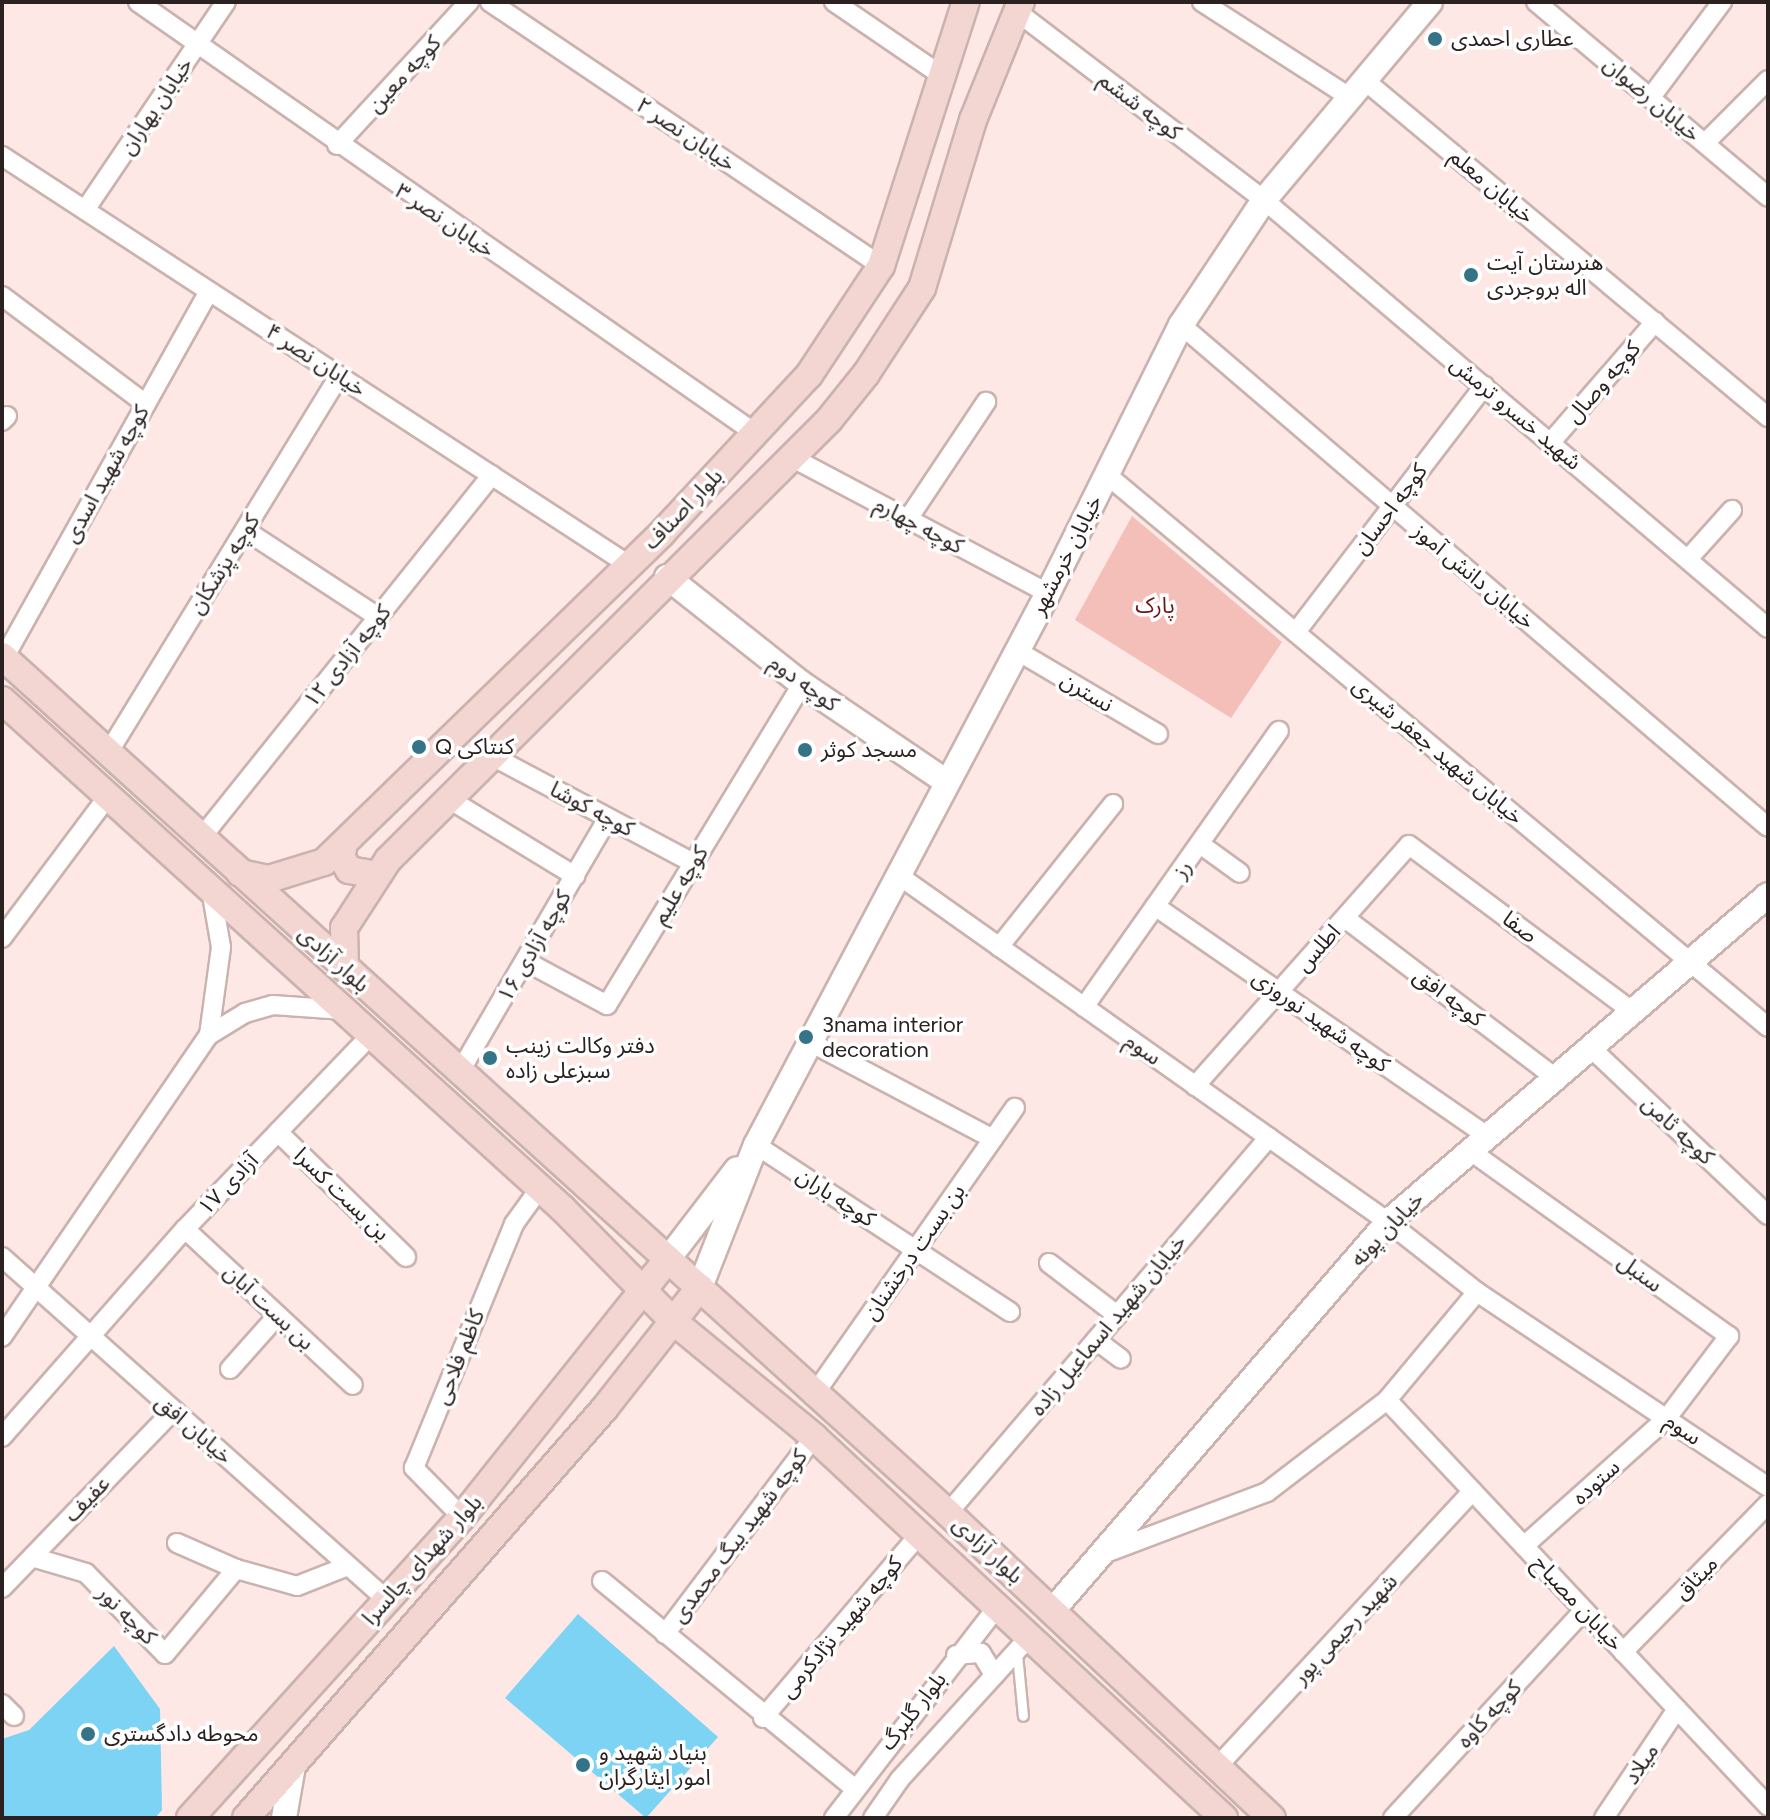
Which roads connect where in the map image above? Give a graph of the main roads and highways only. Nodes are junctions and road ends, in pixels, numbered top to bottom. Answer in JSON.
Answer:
{"nodes":[{"id":1,"x":966,"y":2,"type":"edge"},
{"id":2,"x":1018,"y":7,"type":"edge"},
{"id":3,"x":3,"y":657,"type":"edge"},
{"id":4,"x":2,"y":700,"type":"edge"},
{"id":5,"x":344,"y":844,"type":"junction"},
{"id":6,"x":240,"y":873,"type":"junction"},
{"id":7,"x":377,"y":875,"type":"junction"},
{"id":8,"x":345,"y":968,"type":"junction"},
{"id":9,"x":583,"y":1186,"type":"junction"},
{"id":10,"x":563,"y":1209,"type":"junction"},
{"id":11,"x":668,"y":1259,"type":"junction"},
{"id":12,"x":700,"y":1287,"type":"junction"},
{"id":13,"x":640,"y":1291,"type":"junction"},
{"id":14,"x":673,"y":1321,"type":"junction"},
{"id":15,"x":789,"y":1371,"type":"junction"},
{"id":16,"x":577,"y":1380,"type":"junction"},
{"id":17,"x":767,"y":1400,"type":"junction"},
{"id":18,"x":604,"y":1409,"type":"junction"},
{"id":19,"x":190,"y":1818,"type":"edge"},
{"id":20,"x":246,"y":1818,"type":"edge"},
{"id":21,"x":1224,"y":1818,"type":"edge"},
{"id":22,"x":1272,"y":1818,"type":"edge"}],
"edges":[{"from":1,"to":5,"type":"main road","name":"بلوار اصناف"},
{"from":2,"to":7,"type":"main road","name":"بلوار اصناف"},
{"from":3,"to":6,"type":"main road","name":"بلوار آزادی"},
{"from":4,"to":10,"type":"main road","name":"بلوار آزادی"},
{"from":5,"to":6,"type":"main road","name":"بلوار اصناف"},
{"from":5,"to":7,"type":"main road"},
{"from":6,"to":8,"type":"main road","name":"بلوار آزادی"},
{"from":7,"to":8,"type":"main road","name":"بلوار اصناف"},
{"from":8,"to":9,"type":"main road","name":"بلوار آزادی"},
{"from":9,"to":10,"type":"main road"},
{"from":9,"to":11,"type":"main road","name":"بلوار آزادی"},
{"from":10,"to":13,"type":"main road","name":"بلوار آزادی"},
{"from":11,"to":12,"type":"main road","name":"بلوار آزادی"},
{"from":11,"to":13,"type":"main road","name":"بلوار شهدای چالسرا"},
{"from":12,"to":14,"type":"main road","name":"بلوار شهدای چالسرا"},
{"from":12,"to":15,"type":"main road","name":"بلوار آزادی"},
{"from":13,"to":14,"type":"main road","name":"بلوار آزادی"},
{"from":13,"to":16,"type":"main road","name":"بلوار شهدای چالسرا"},
{"from":14,"to":17,"type":"main road","name":"بلوار آزادی"},
{"from":14,"to":18,"type":"main road","name":"بلوار شهدای چالسرا"},
{"from":15,"to":17,"type":"main road"},
{"from":15,"to":22,"type":"main road","name":"بلوار آزادی"},
{"from":16,"to":18,"type":"main road"},
{"from":16,"to":19,"type":"main road","name":"بلوار شهدای چالسرا"},
{"from":17,"to":21,"type":"main road","name":"بلوار آزادی"},
{"from":18,"to":20,"type":"main road","name":"بلوار شهدای چالسرا"}]}
